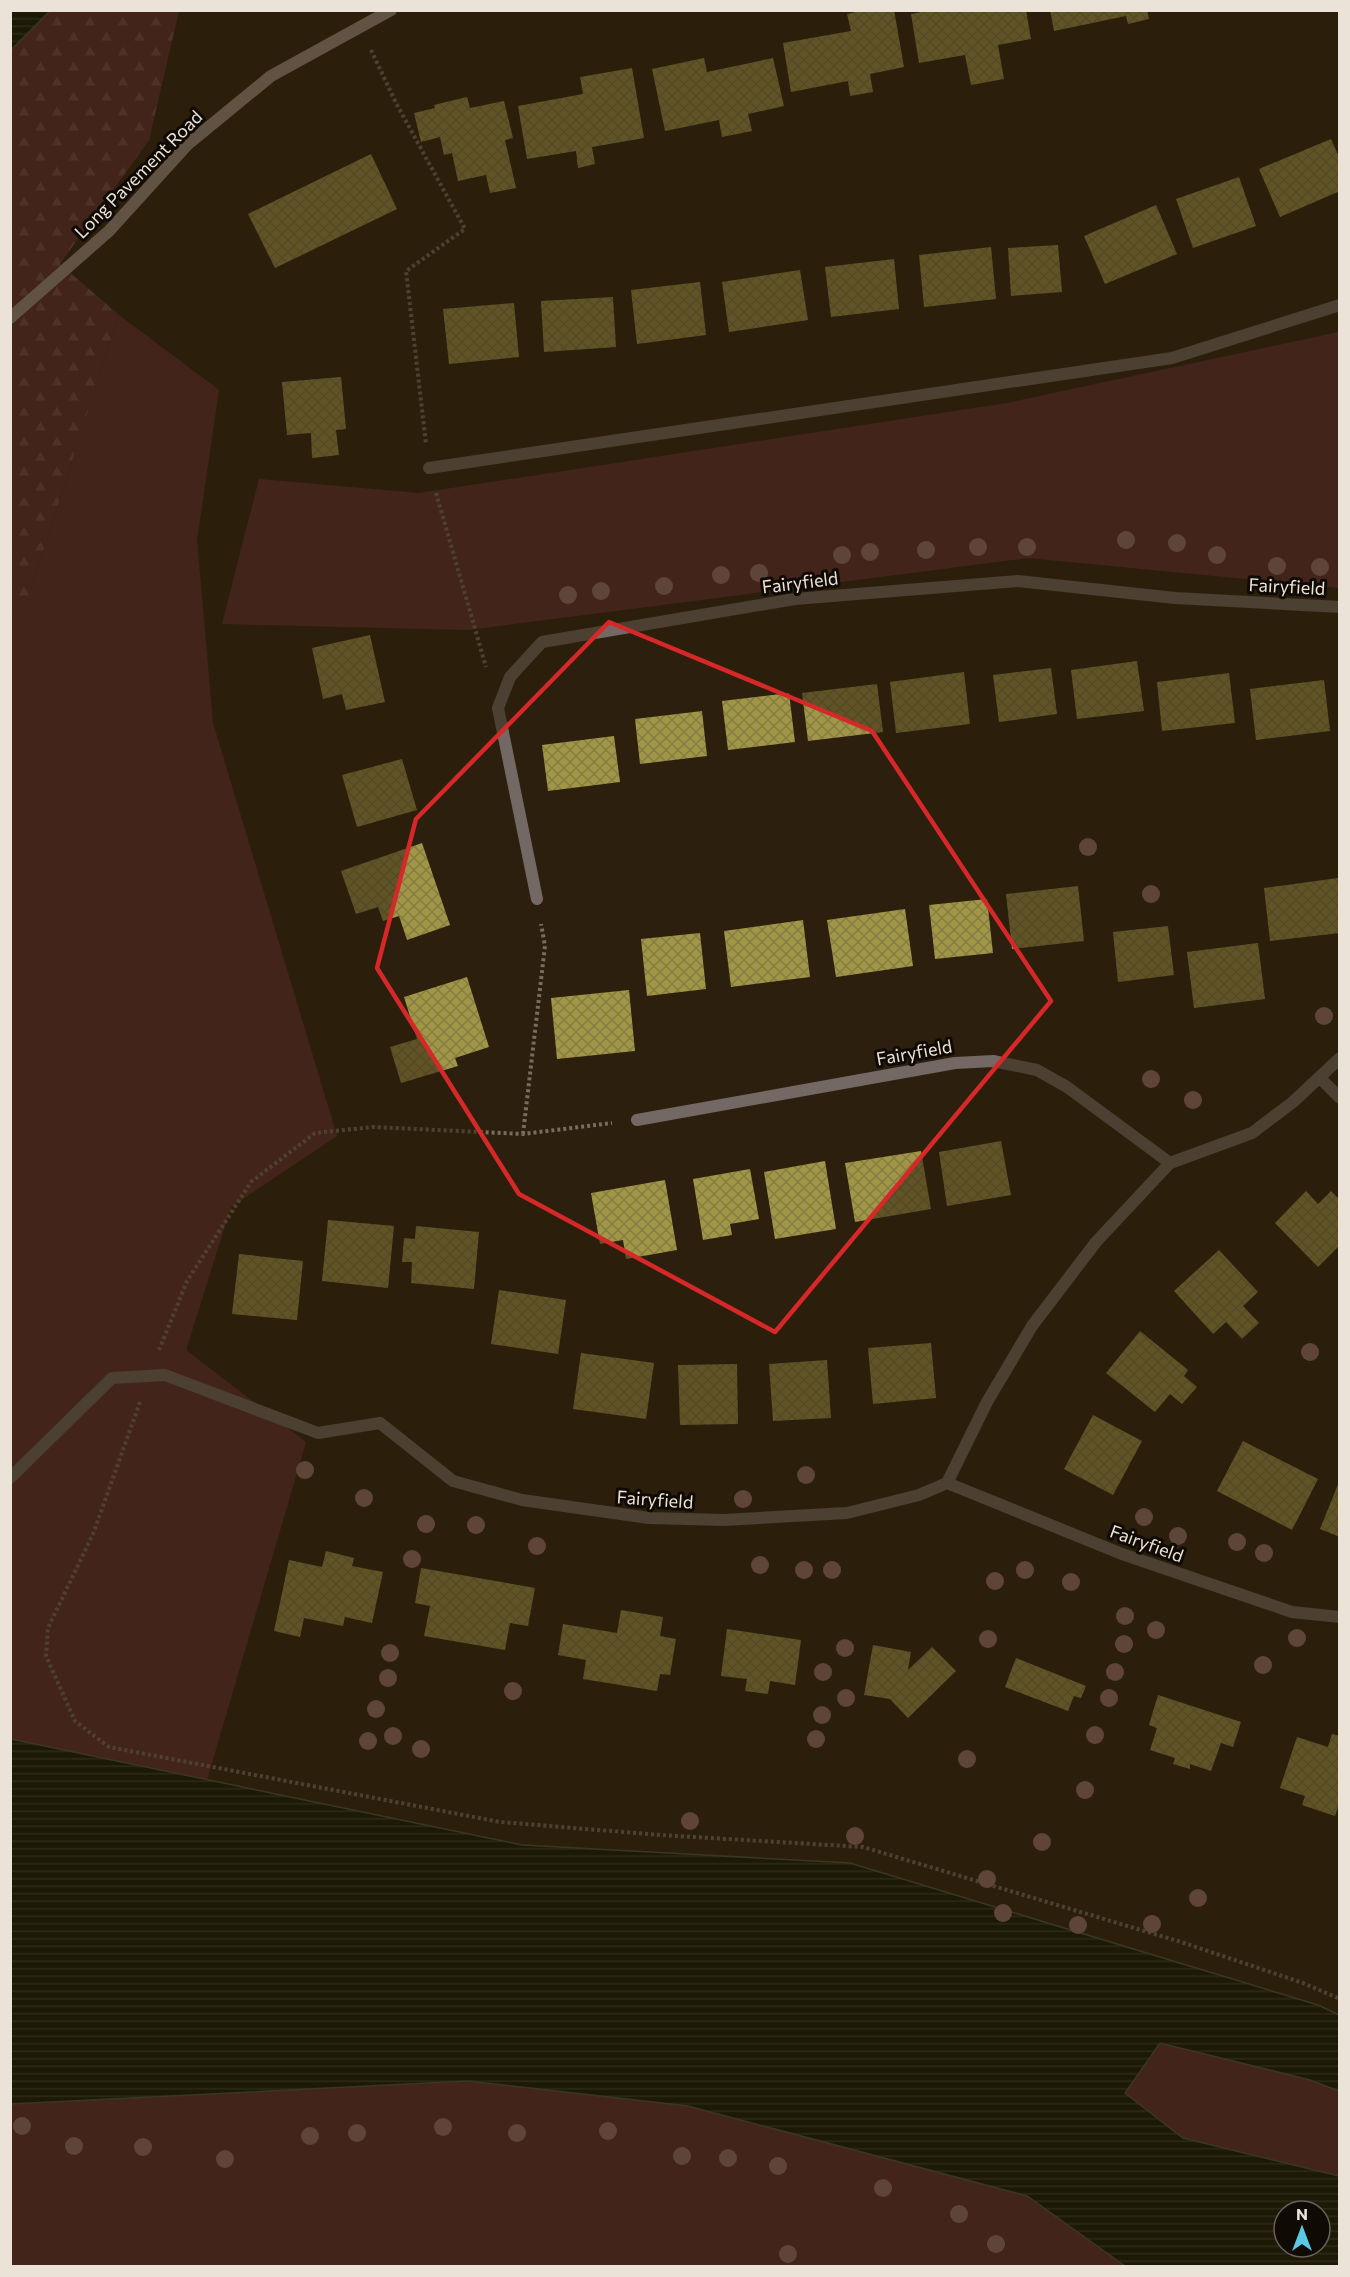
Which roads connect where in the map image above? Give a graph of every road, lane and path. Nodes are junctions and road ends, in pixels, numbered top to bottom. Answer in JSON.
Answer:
{"nodes":[{"id":1,"x":391,"y":10,"type":"edge"},
{"id":2,"x":378,"y":65,"type":"dead end"},
{"id":3,"x":1340,"y":305,"type":"edge"},
{"id":4,"x":10,"y":318,"type":"edge"},
{"id":5,"x":429,"y":468,"type":"junction"},
{"id":6,"x":1340,"y":607,"type":"edge"},
{"id":7,"x":498,"y":708,"type":"junction"},
{"id":8,"x":537,"y":899,"type":"joint"},
{"id":9,"x":1340,"y":1058,"type":"edge"},
{"id":10,"x":1320,"y":1078,"type":"junction"},
{"id":11,"x":1340,"y":1098,"type":"edge"},
{"id":12,"x":637,"y":1120,"type":"joint"},
{"id":13,"x":523,"y":1134,"type":"junction"},
{"id":14,"x":1170,"y":1163,"type":"junction"},
{"id":15,"x":149,"y":1376,"type":"junction"},
{"id":16,"x":10,"y":1478,"type":"edge"},
{"id":17,"x":947,"y":1483,"type":"junction"},
{"id":18,"x":1340,"y":1617,"type":"edge"},
{"id":19,"x":1340,"y":1999,"type":"edge"}],
"edges":[{"from":1,"to":4,"type":"main road","name":"Long Pavement Road"},
{"from":2,"to":5,"type":"path"},
{"from":3,"to":5,"type":"street"},
{"from":5,"to":7,"type":"path"},
{"from":6,"to":7,"type":"street","name":"Fairyfield"},
{"from":7,"to":8,"type":"street"},
{"from":8,"to":13,"type":"path"},
{"from":9,"to":10,"type":"street"},
{"from":10,"to":11,"type":"street"},
{"from":10,"to":14,"type":"street"},
{"from":12,"to":13,"type":"path"},
{"from":12,"to":14,"type":"street","name":"Fairyfield"},
{"from":13,"to":15,"type":"path"},
{"from":14,"to":17,"type":"street"},
{"from":15,"to":16,"type":"street"},
{"from":15,"to":17,"type":"street","name":"Fairyfield"},
{"from":15,"to":19,"type":"path"},
{"from":17,"to":18,"type":"street","name":"Fairyfield"}]}
